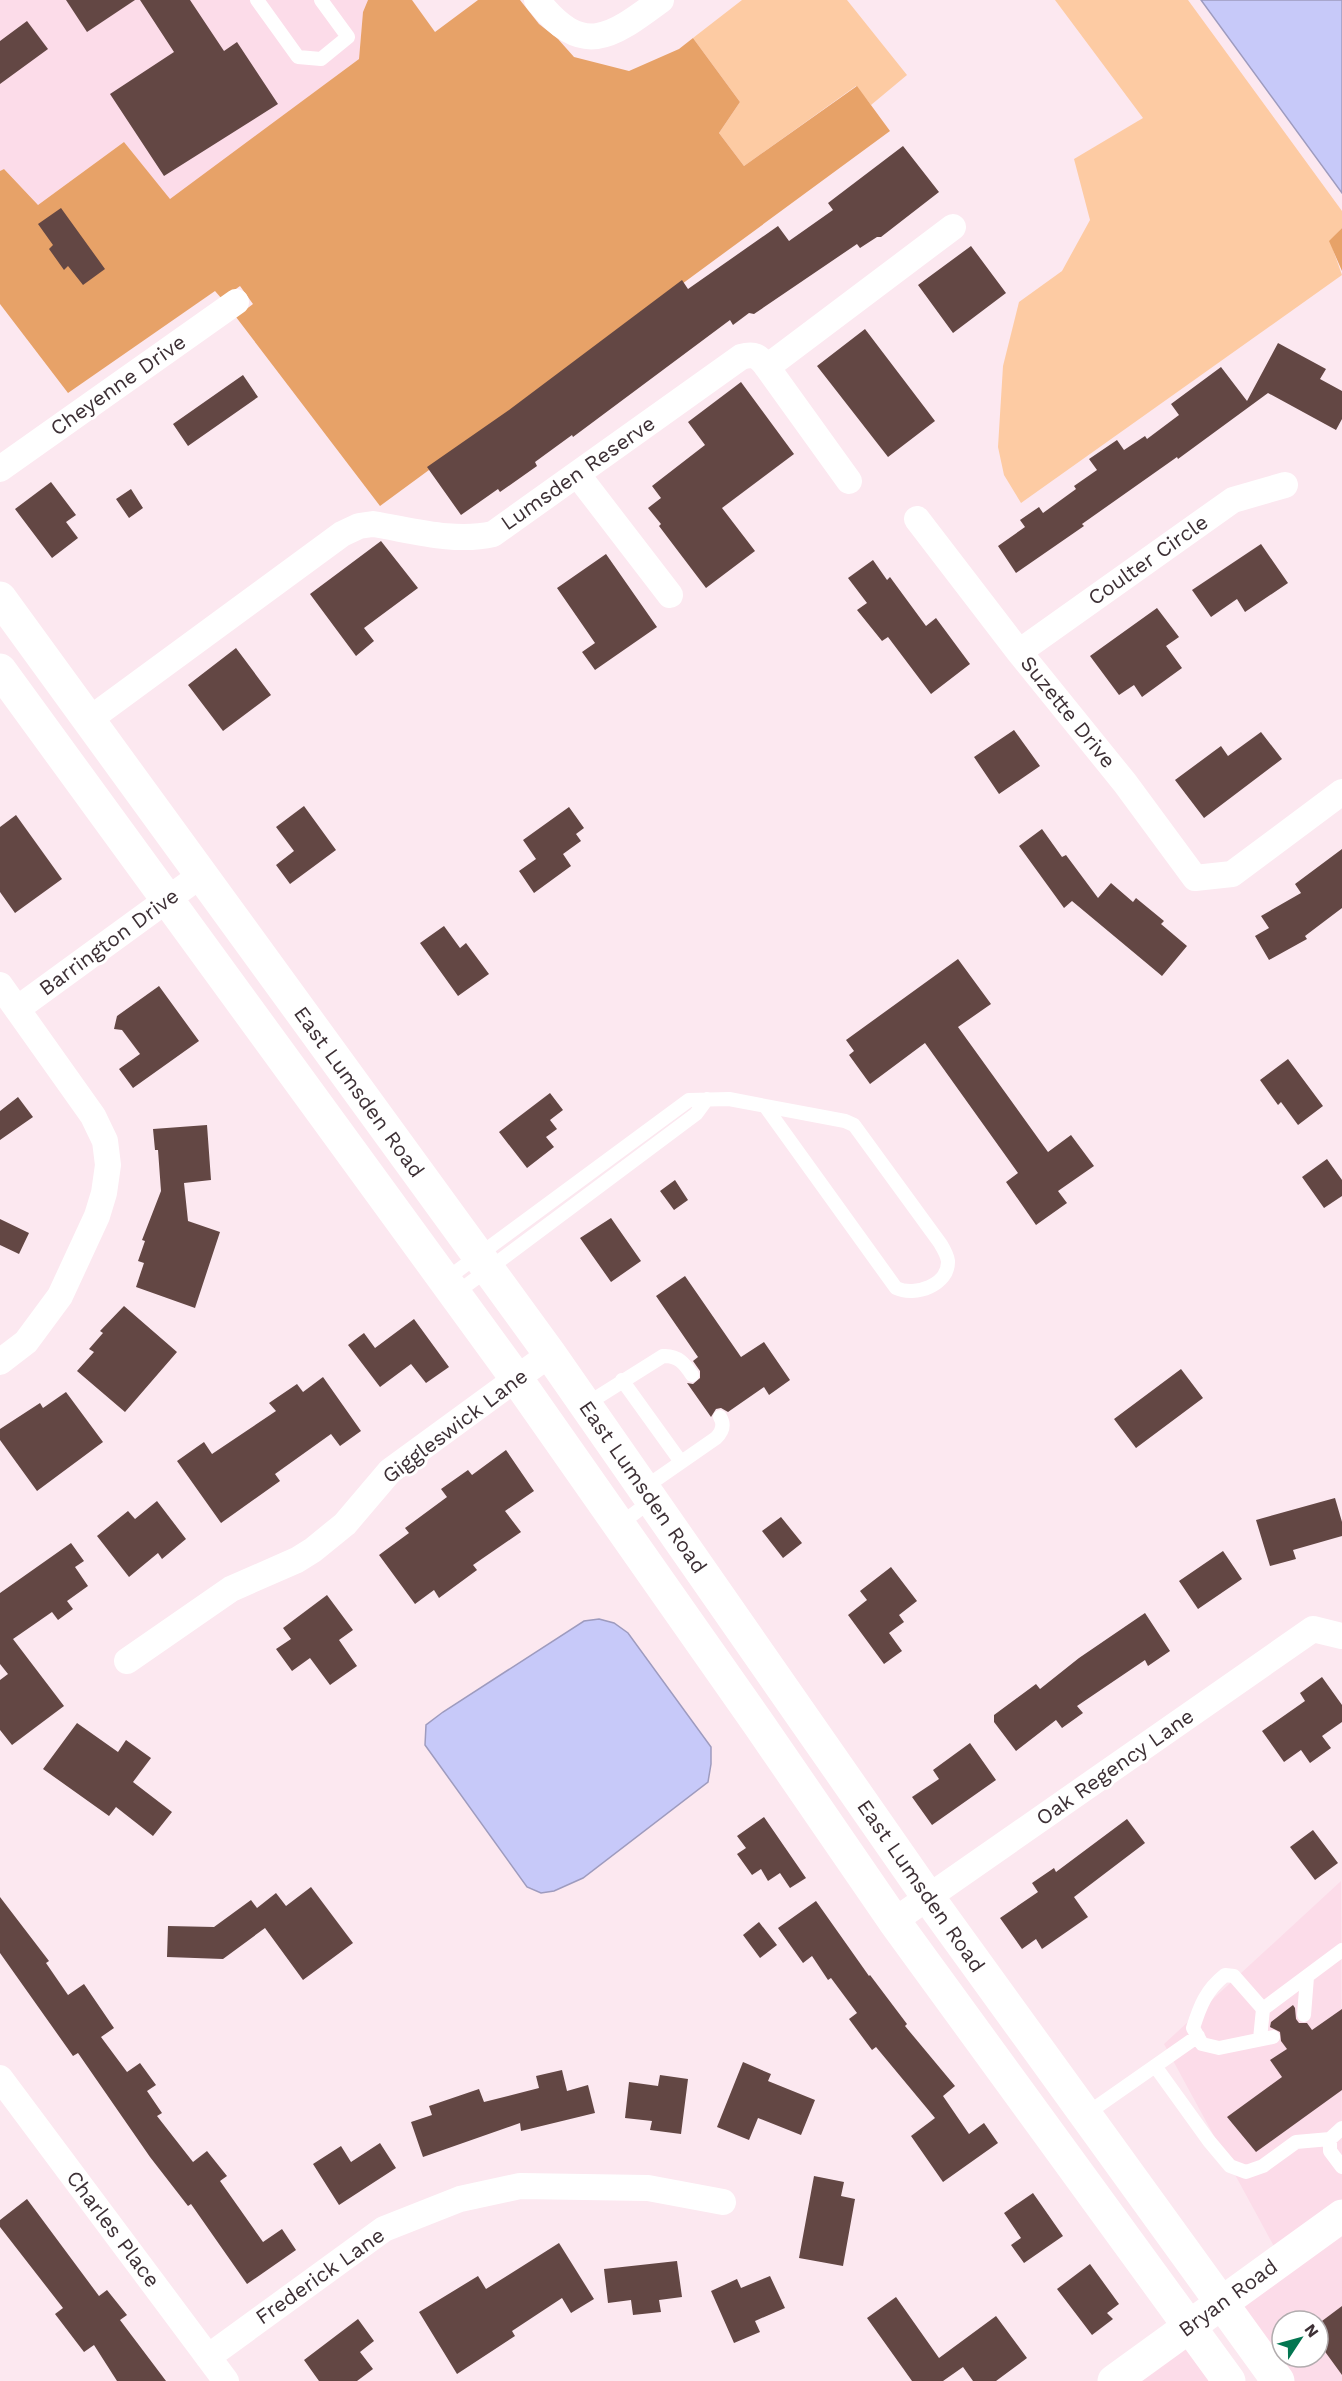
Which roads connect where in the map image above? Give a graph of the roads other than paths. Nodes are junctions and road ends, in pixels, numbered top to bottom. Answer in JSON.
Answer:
{"nodes":[{"id":1,"x":257,"y":0,"type":"edge"},
{"id":2,"x":321,"y":0,"type":"edge"},
{"id":3,"x":537,"y":0,"type":"edge"},
{"id":4,"x":662,"y":0,"type":"edge"},
{"id":5,"x":953,"y":227,"type":"dead end"},
{"id":6,"x":236,"y":302,"type":"dead end"},
{"id":7,"x":767,"y":366,"type":"junction"},
{"id":8,"x":0,"y":469,"type":"edge"},
{"id":9,"x":577,"y":474,"type":"junction"},
{"id":10,"x":849,"y":482,"type":"dead end"},
{"id":11,"x":1285,"y":485,"type":"dead end"},
{"id":12,"x":917,"y":519,"type":"dead end"},
{"id":13,"x":670,"y":595,"type":"dead end"},
{"id":14,"x":0,"y":598,"type":"edge"},
{"id":15,"x":1019,"y":652,"type":"junction"},
{"id":16,"x":0,"y":670,"type":"edge"},
{"id":17,"x":90,"y":719,"type":"junction"},
{"id":18,"x":1342,"y":792,"type":"edge"},
{"id":19,"x":201,"y":874,"type":"junction"},
{"id":20,"x":167,"y":900,"type":"junction"},
{"id":21,"x":0,"y":986,"type":"edge"},
{"id":22,"x":17,"y":1009,"type":"junction"},
{"id":23,"x":765,"y":1106,"type":"junction"},
{"id":24,"x":484,"y":1263,"type":"junction"},
{"id":25,"x":449,"y":1287,"type":"junction"},
{"id":26,"x":550,"y":1354,"type":"junction"},
{"id":27,"x":0,"y":1362,"type":"edge"},
{"id":28,"x":692,"y":1376,"type":"dead end"},
{"id":29,"x":516,"y":1378,"type":"junction"},
{"id":30,"x":622,"y":1380,"type":"junction"},
{"id":31,"x":585,"y":1405,"type":"junction"},
{"id":32,"x":720,"y":1417,"type":"dead end"},
{"id":33,"x":681,"y":1462,"type":"junction"},
{"id":34,"x":648,"y":1494,"type":"junction"},
{"id":35,"x":619,"y":1525,"type":"junction"},
{"id":36,"x":1342,"y":1636,"type":"edge"},
{"id":37,"x":127,"y":1661,"type":"dead end"},
{"id":38,"x":927,"y":1897,"type":"junction"},
{"id":39,"x":894,"y":1922,"type":"junction"},
{"id":40,"x":1342,"y":1950,"type":"edge"},
{"id":41,"x":1307,"y":1977,"type":"junction"},
{"id":42,"x":1263,"y":2009,"type":"junction"},
{"id":43,"x":1304,"y":2015,"type":"dead end"},
{"id":44,"x":1198,"y":2036,"type":"junction"},
{"id":45,"x":1155,"y":2066,"type":"junction"},
{"id":46,"x":0,"y":2078,"type":"edge"},
{"id":47,"x":1084,"y":2115,"type":"junction"},
{"id":48,"x":1342,"y":2128,"type":"edge"},
{"id":49,"x":1330,"y":2145,"type":"junction"},
{"id":50,"x":1342,"y":2167,"type":"edge"},
{"id":51,"x":723,"y":2202,"type":"dead end"},
{"id":52,"x":1342,"y":2216,"type":"edge"},
{"id":53,"x":1220,"y":2304,"type":"junction"},
{"id":54,"x":1189,"y":2326,"type":"junction"},
{"id":55,"x":208,"y":2357,"type":"junction"},
{"id":56,"x":226,"y":2381,"type":"edge"},
{"id":57,"x":1114,"y":2381,"type":"edge"},
{"id":58,"x":1229,"y":2381,"type":"edge"},
{"id":59,"x":1278,"y":2381,"type":"edge"}],
"edges":[{"from":1,"to":2,"type":"lane"},
{"from":3,"to":4,"type":"street"},
{"from":5,"to":7,"type":"street"},
{"from":6,"to":8,"type":"street","name":"Cheyenne Drive"},
{"from":7,"to":9,"type":"street","name":"Lumsden Reserve"},
{"from":7,"to":10,"type":"street"},
{"from":9,"to":13,"type":"street"},
{"from":9,"to":17,"type":"street","name":"Lumsden Reserve"},
{"from":11,"to":15,"type":"street","name":"Coulter Circle"},
{"from":12,"to":15,"type":"street","name":"Suzette Drive"},
{"from":14,"to":17,"type":"main road","name":"East Lumsden Road"},
{"from":15,"to":18,"type":"street","name":"Suzette Drive"},
{"from":16,"to":20,"type":"main road","name":"East Lumsden Road"},
{"from":17,"to":19,"type":"main road","name":"East Lumsden Road"},
{"from":19,"to":20,"type":"street","name":"Barrington Drive"},
{"from":19,"to":24,"type":"main road","name":"East Lumsden Road"},
{"from":20,"to":22,"type":"street","name":"Barrington Drive"},
{"from":20,"to":25,"type":"main road","name":"East Lumsden Road"},
{"from":21,"to":22,"type":"street","name":"Barrington Drive"},
{"from":22,"to":27,"type":"street","name":"Barrington Drive"},
{"from":23,"to":23,"type":"lane"},
{"from":23,"to":24,"type":"lane"},
{"from":24,"to":25,"type":"lane"},
{"from":24,"to":26,"type":"main road","name":"East Lumsden Road"},
{"from":25,"to":29,"type":"main road","name":"East Lumsden Road"},
{"from":26,"to":29,"type":"street","name":"Giggleswick Lane"},
{"from":26,"to":31,"type":"main road","name":"East Lumsden Road"},
{"from":28,"to":30,"type":"lane"},
{"from":29,"to":35,"type":"main road","name":"East Lumsden Road"},
{"from":29,"to":37,"type":"street","name":"Giggleswick Lane"},
{"from":30,"to":31,"type":"lane"},
{"from":30,"to":33,"type":"lane"},
{"from":31,"to":34,"type":"main road","name":"East Lumsden Road"},
{"from":32,"to":33,"type":"lane"},
{"from":33,"to":34,"type":"lane"},
{"from":34,"to":35,"type":"lane"},
{"from":34,"to":38,"type":"main road","name":"East Lumsden Road"},
{"from":35,"to":39,"type":"main road","name":"East Lumsden Road"},
{"from":36,"to":38,"type":"street","name":"Oak Regency Lane"},
{"from":38,"to":39,"type":"street","name":"Oak Regency Lane"},
{"from":38,"to":47,"type":"main road","name":"East Lumsden Road"},
{"from":39,"to":54,"type":"main road","name":"East Lumsden Road"},
{"from":40,"to":41,"type":"lane"},
{"from":41,"to":42,"type":"lane"},
{"from":41,"to":43,"type":"lane"},
{"from":42,"to":44,"type":"lane"},
{"from":42,"to":44,"type":"lane"},
{"from":44,"to":45,"type":"lane"},
{"from":45,"to":47,"type":"lane"},
{"from":45,"to":49,"type":"lane"},
{"from":46,"to":55,"type":"street","name":"Charles Place"},
{"from":47,"to":53,"type":"main road","name":"East Lumsden Road"},
{"from":48,"to":49,"type":"lane"},
{"from":49,"to":50,"type":"lane"},
{"from":51,"to":55,"type":"street","name":"Frederick Lane"},
{"from":52,"to":53,"type":"main road","name":"Bryan Road"},
{"from":53,"to":54,"type":"main road","name":"Bryan Road"},
{"from":53,"to":59,"type":"main road","name":"East Lumsden Road"},
{"from":54,"to":57,"type":"main road","name":"Bryan Road"},
{"from":54,"to":58,"type":"main road","name":"East Lumsden Road"},
{"from":55,"to":56,"type":"street","name":"Charles Place"}]}
